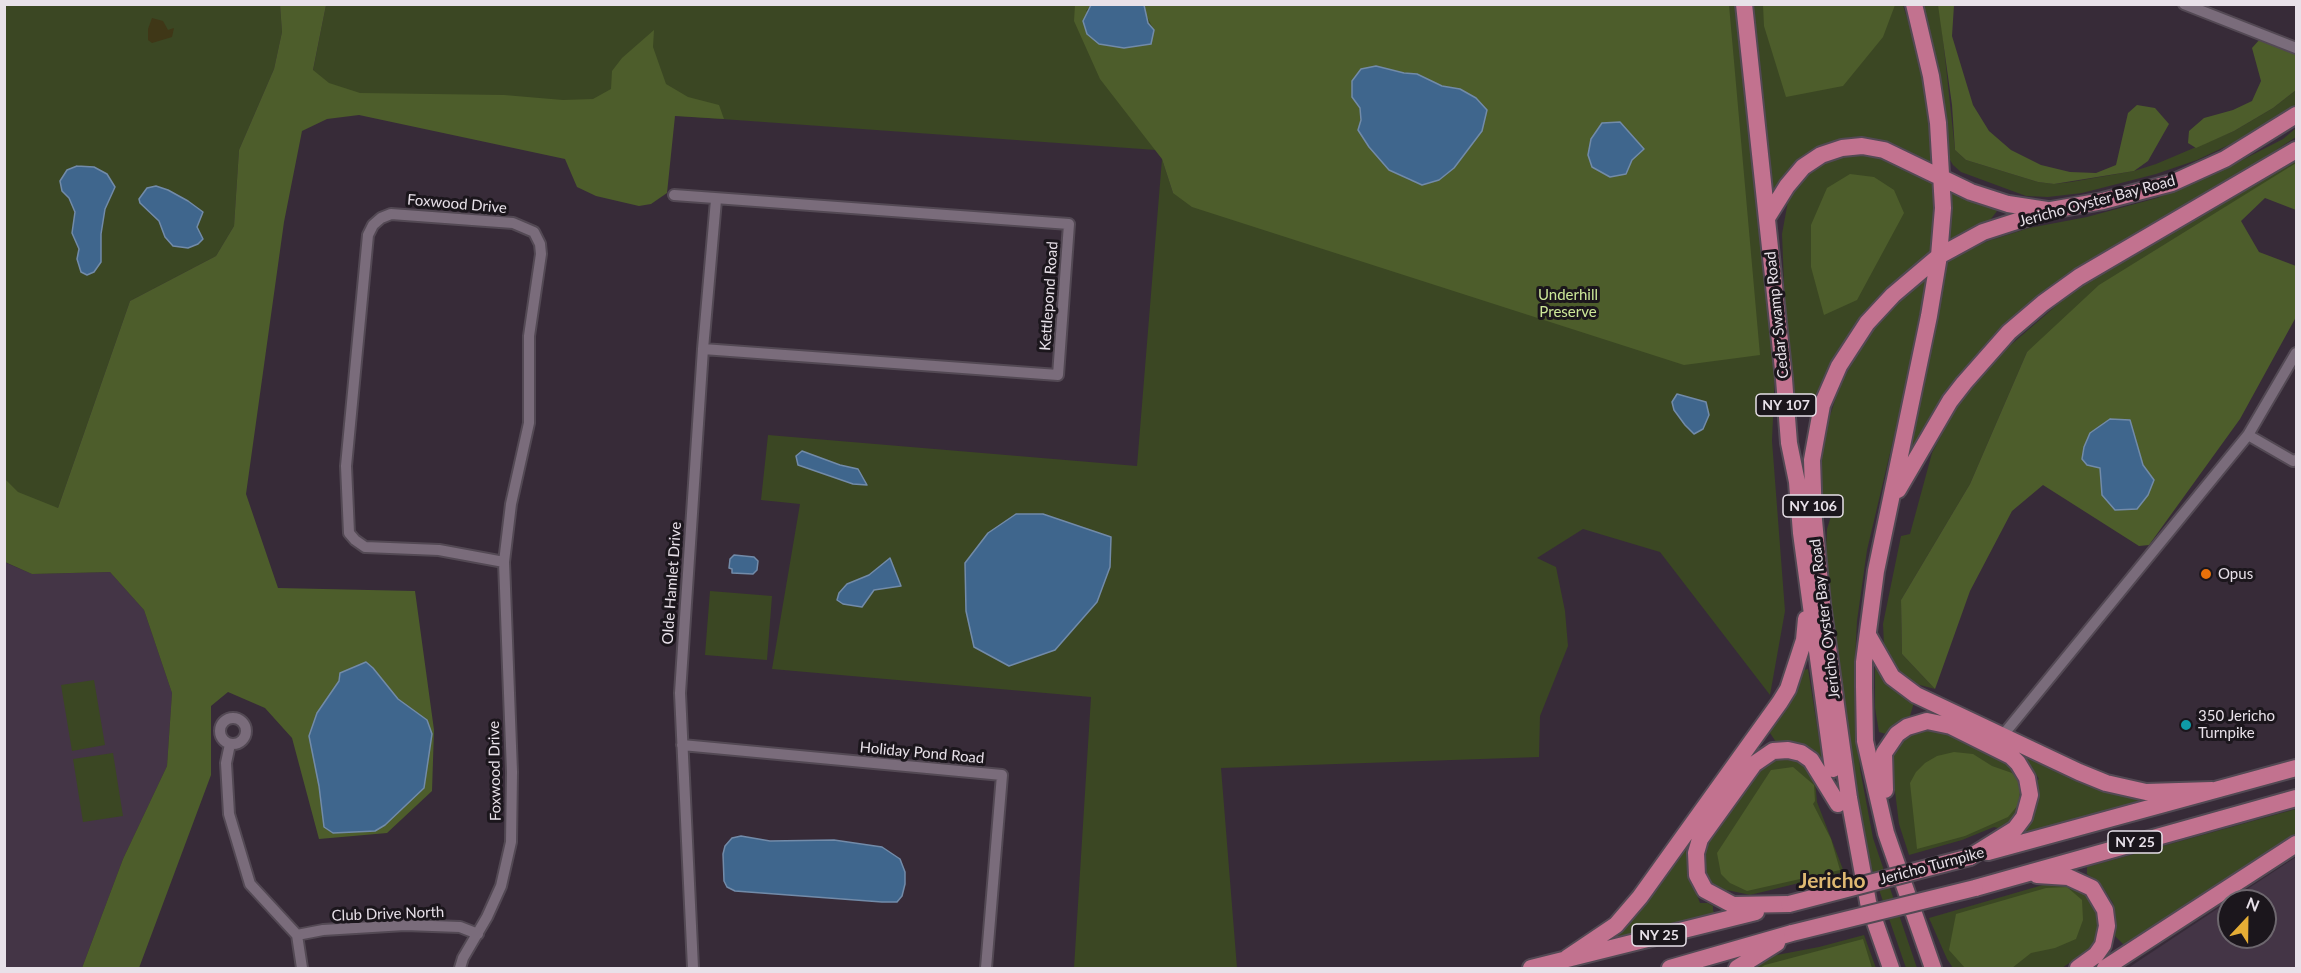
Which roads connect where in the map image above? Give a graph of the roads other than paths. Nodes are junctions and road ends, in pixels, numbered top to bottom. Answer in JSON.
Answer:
{"nodes":[{"id":1,"x":1744,"y":4,"type":"edge"},
{"id":2,"x":1914,"y":4,"type":"edge"},
{"id":3,"x":2184,"y":4,"type":"edge"},
{"id":4,"x":2296,"y":48,"type":"edge"},
{"id":5,"x":2296,"y":115,"type":"edge"},
{"id":6,"x":2296,"y":150,"type":"edge"},
{"id":7,"x":1941,"y":176,"type":"junction"},
{"id":8,"x":674,"y":195,"type":"dead end"},
{"id":9,"x":716,"y":200,"type":"junction"},
{"id":10,"x":2051,"y":210,"type":"junction"},
{"id":11,"x":1767,"y":218,"type":"junction"},
{"id":12,"x":1939,"y":256,"type":"junction"},
{"id":13,"x":703,"y":349,"type":"junction"},
{"id":14,"x":2296,"y":353,"type":"edge"},
{"id":15,"x":2248,"y":435,"type":"junction"},
{"id":16,"x":2296,"y":460,"type":"edge"},
{"id":17,"x":1891,"y":501,"type":"junction"},
{"id":18,"x":504,"y":561,"type":"junction"},
{"id":19,"x":1809,"y":592,"type":"junction"},
{"id":20,"x":1868,"y":635,"type":"junction"},
{"id":21,"x":2003,"y":735,"type":"junction"},
{"id":22,"x":230,"y":744,"type":"dead end"},
{"id":23,"x":682,"y":745,"type":"junction"},
{"id":24,"x":2296,"y":768,"type":"edge"},
{"id":25,"x":2212,"y":790,"type":"junction"},
{"id":26,"x":2296,"y":798,"type":"edge"},
{"id":27,"x":1838,"y":804,"type":"junction"},
{"id":28,"x":1886,"y":832,"type":"junction"},
{"id":29,"x":2296,"y":844,"type":"edge"},
{"id":30,"x":1970,"y":857,"type":"junction"},
{"id":31,"x":2024,"y":874,"type":"junction"},
{"id":32,"x":1789,"y":903,"type":"junction"},
{"id":33,"x":1869,"y":907,"type":"junction"},
{"id":34,"x":1792,"y":933,"type":"junction"},
{"id":35,"x":478,"y":934,"type":"junction"},
{"id":36,"x":297,"y":935,"type":"junction"},
{"id":37,"x":1567,"y":958,"type":"junction"},
{"id":38,"x":693,"y":968,"type":"edge"},
{"id":39,"x":302,"y":969,"type":"edge"},
{"id":40,"x":460,"y":969,"type":"edge"},
{"id":41,"x":702,"y":969,"type":"edge"},
{"id":42,"x":986,"y":969,"type":"edge"},
{"id":43,"x":1531,"y":969,"type":"edge"},
{"id":44,"x":1670,"y":969,"type":"edge"},
{"id":45,"x":1737,"y":969,"type":"edge"},
{"id":46,"x":1891,"y":969,"type":"edge"},
{"id":47,"x":1934,"y":969,"type":"edge"},
{"id":48,"x":2078,"y":969,"type":"edge"},
{"id":49,"x":2105,"y":969,"type":"edge"}],
"edges":[{"from":1,"to":11,"type":"main road","name":"Cedar Swamp Road","number":"NY 107"},
{"from":2,"to":7,"type":"main road"},
{"from":3,"to":4,"type":"street"},
{"from":5,"to":10,"type":"main road","name":"Jericho Oyster Bay Road","number":"NY 106"},
{"from":6,"to":17,"type":"main road"},
{"from":7,"to":10,"type":"main road"},
{"from":7,"to":11,"type":"main road"},
{"from":7,"to":12,"type":"main road"},
{"from":8,"to":9,"type":"street","name":"Kettlepond Road"},
{"from":9,"to":13,"type":"street","name":"Olde Hamlet Drive"},
{"from":9,"to":13,"type":"street","name":"Kettlepond Road"},
{"from":10,"to":12,"type":"main road","name":"Jericho Oyster Bay Road","number":"NY 106"},
{"from":11,"to":19,"type":"main road","name":"Cedar Swamp Road","number":"NY 107"},
{"from":12,"to":17,"type":"main road"},
{"from":12,"to":33,"type":"main road","name":"Jericho Oyster Bay Road","number":"NY 106"},
{"from":13,"to":23,"type":"street","name":"Olde Hamlet Drive"},
{"from":14,"to":15,"type":"street"},
{"from":15,"to":16,"type":"street"},
{"from":15,"to":21,"type":"street"},
{"from":17,"to":20,"type":"main road"},
{"from":18,"to":18,"type":"street","name":"Foxwood Drive"},
{"from":18,"to":35,"type":"street","name":"Foxwood Drive"},
{"from":19,"to":27,"type":"main road","name":"Cedar Swamp Road","number":"NY 107"},
{"from":19,"to":37,"type":"main road"},
{"from":20,"to":21,"type":"main road"},
{"from":20,"to":28,"type":"main road"},
{"from":21,"to":25,"type":"main road"},
{"from":22,"to":36,"type":"street"},
{"from":23,"to":38,"type":"street","name":"Olde Hamlet Drive"},
{"from":23,"to":42,"type":"street","name":"Holiday Pond Road"},
{"from":24,"to":25,"type":"main road","name":"Jericho Turnpike","number":"NY 25"},
{"from":25,"to":30,"type":"main road","name":"Jericho Turnpike","number":"NY 25"},
{"from":26,"to":31,"type":"main road","name":"Jericho Turnpike","number":"NY 25"},
{"from":27,"to":32,"type":"main road"},
{"from":27,"to":33,"type":"main road","name":"Cedar Swamp Road","number":"NY 107"},
{"from":28,"to":30,"type":"main road"},
{"from":28,"to":47,"type":"main road"},
{"from":29,"to":49,"type":"main road"},
{"from":30,"to":32,"type":"main road","name":"Jericho Turnpike","number":"NY 25","bridge":true},
{"from":31,"to":34,"type":"main road","name":"Jericho Turnpike","number":"NY 25","bridge":true},
{"from":31,"to":48,"type":"main road"},
{"from":32,"to":37,"type":"main road","name":"Jericho Turnpike","number":"NY 25"},
{"from":33,"to":46,"type":"main road","number":"NY 106"},
{"from":34,"to":44,"type":"main road","name":"Jericho Turnpike","number":"NY 25"},
{"from":34,"to":45,"type":"main road"},
{"from":35,"to":36,"type":"street","name":"Club Drive North"},
{"from":35,"to":40,"type":"street","name":"Foxwood Drive"},
{"from":36,"to":39,"type":"street"},
{"from":37,"to":43,"type":"main road","name":"Jericho Turnpike","number":"NY 25"},
{"from":38,"to":41,"type":"street"}]}
